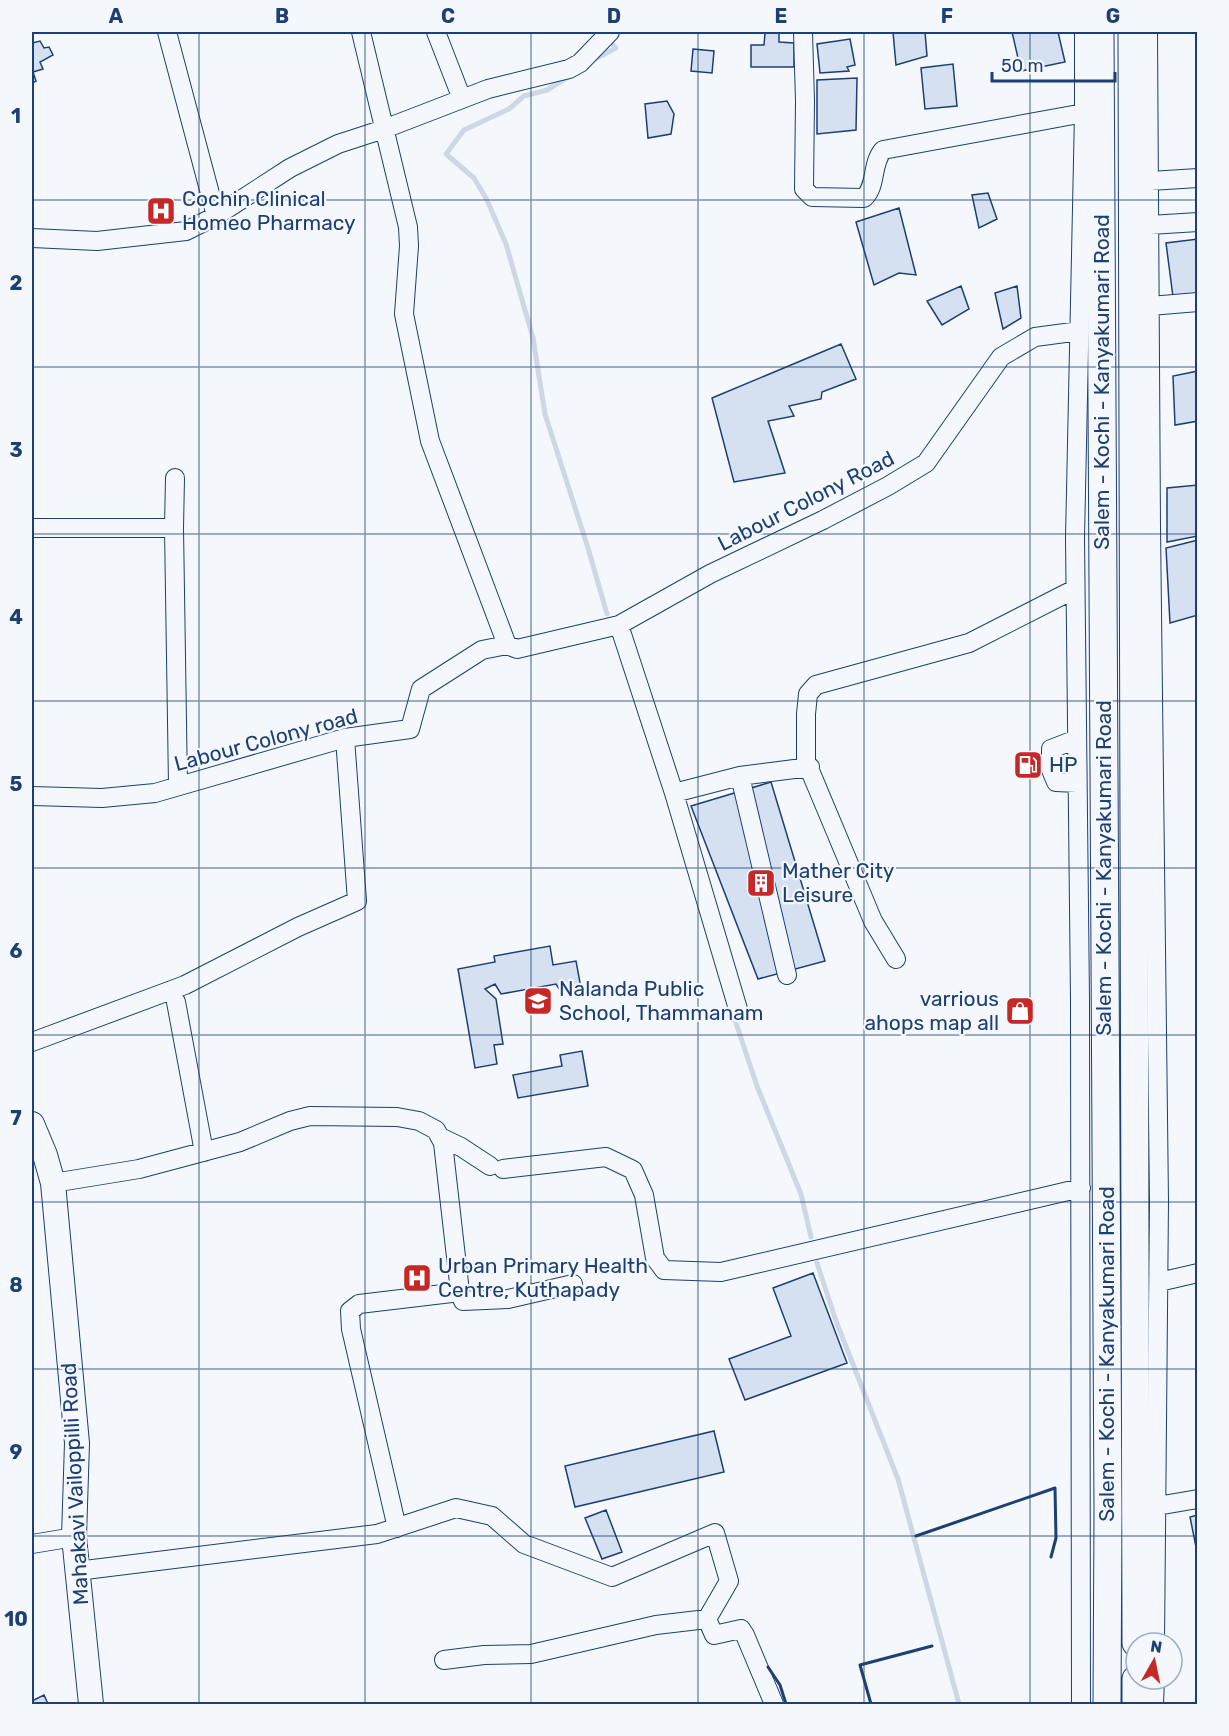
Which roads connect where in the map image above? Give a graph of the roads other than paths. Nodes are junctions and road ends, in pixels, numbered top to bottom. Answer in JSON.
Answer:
{"nodes":[{"id":1,"x":167,"y":32,"type":"edge"},
{"id":2,"x":361,"y":32,"type":"edge"},
{"id":3,"x":436,"y":32,"type":"edge"},
{"id":4,"x":803,"y":32,"type":"edge"},
{"id":5,"x":1084,"y":32,"type":"edge"},
{"id":6,"x":1100,"y":32,"type":"edge"},
{"id":7,"x":1132,"y":32,"type":"edge"},
{"id":8,"x":1148,"y":32,"type":"edge"},
{"id":9,"x":604,"y":36,"type":"edge"},
{"id":10,"x":462,"y":99,"type":"junction"},
{"id":11,"x":1084,"y":112,"type":"junction"},
{"id":12,"x":384,"y":129,"type":"junction"},
{"id":13,"x":1197,"y":178,"type":"edge"},
{"id":14,"x":1150,"y":181,"type":"junction"},
{"id":15,"x":216,"y":216,"type":"junction"},
{"id":16,"x":1197,"y":222,"type":"edge"},
{"id":17,"x":1150,"y":225,"type":"junction"},
{"id":18,"x":32,"y":238,"type":"edge"},
{"id":19,"x":1197,"y":302,"type":"edge"},
{"id":20,"x":1150,"y":306,"type":"junction"},
{"id":21,"x":1080,"y":331,"type":"junction"},
{"id":22,"x":1134,"y":463,"type":"junction"},
{"id":23,"x":1102,"y":464,"type":"junction"},
{"id":24,"x":176,"y":478,"type":"dead end"},
{"id":25,"x":32,"y":528,"type":"edge"},
{"id":26,"x":174,"y":528,"type":"junction"},
{"id":27,"x":1075,"y":589,"type":"junction"},
{"id":28,"x":619,"y":625,"type":"junction"},
{"id":29,"x":507,"y":645,"type":"junction"},
{"id":30,"x":345,"y":738,"type":"junction"},
{"id":31,"x":1077,"y":739,"type":"junction"},
{"id":32,"x":1090,"y":762,"type":"junction"},
{"id":33,"x":810,"y":767,"type":"junction"},
{"id":34,"x":740,"y":776,"type":"junction"},
{"id":35,"x":1077,"y":783,"type":"junction"},
{"id":36,"x":178,"y":786,"type":"junction"},
{"id":37,"x":674,"y":793,"type":"junction"},
{"id":38,"x":32,"y":796,"type":"edge"},
{"id":39,"x":1146,"y":949,"type":"junction"},
{"id":40,"x":897,"y":959,"type":"dead end"},
{"id":41,"x":788,"y":975,"type":"dead end"},
{"id":42,"x":176,"y":1002,"type":"dead end"},
{"id":43,"x":738,"y":1009,"type":"dead end"},
{"id":44,"x":32,"y":1042,"type":"edge"},
{"id":45,"x":32,"y":1124,"type":"edge"},
{"id":46,"x":440,"y":1137,"type":"junction"},
{"id":47,"x":204,"y":1152,"type":"junction"},
{"id":48,"x":53,"y":1183,"type":"junction"},
{"id":49,"x":1081,"y":1188,"type":"junction"},
{"id":50,"x":1197,"y":1273,"type":"edge"},
{"id":51,"x":1159,"y":1282,"type":"junction"},
{"id":52,"x":573,"y":1284,"type":"dead end"},
{"id":53,"x":460,"y":1292,"type":"junction"},
{"id":54,"x":1197,"y":1499,"type":"edge"},
{"id":55,"x":1157,"y":1506,"type":"junction"},
{"id":56,"x":397,"y":1528,"type":"junction"},
{"id":57,"x":74,"y":1538,"type":"junction"},
{"id":58,"x":32,"y":1544,"type":"edge"},
{"id":59,"x":76,"y":1571,"type":"junction"},
{"id":60,"x":707,"y":1619,"type":"junction"},
{"id":61,"x":1136,"y":1631,"type":"edge"},
{"id":62,"x":1155,"y":1631,"type":"edge"},
{"id":63,"x":444,"y":1660,"type":"dead end"},
{"id":64,"x":91,"y":1704,"type":"edge"},
{"id":65,"x":774,"y":1704,"type":"edge"},
{"id":66,"x":1082,"y":1704,"type":"edge"},
{"id":67,"x":1107,"y":1704,"type":"edge"}],
"edges":[{"from":1,"to":15,"type":"street"},
{"from":2,"to":12,"type":"street"},
{"from":3,"to":10,"type":"street"},
{"from":4,"to":11,"type":"street"},
{"from":5,"to":11,"type":"street"},
{"from":6,"to":23,"type":"highway","name":"Salem - Kochi - Kanyakumari Road"},
{"from":7,"to":22,"type":"highway","name":"Salem - Kochi - Kanyakumari Road"},
{"from":8,"to":14,"type":"street"},
{"from":9,"to":10,"type":"street"},
{"from":10,"to":12,"type":"street"},
{"from":11,"to":21,"type":"street"},
{"from":12,"to":15,"type":"street"},
{"from":12,"to":29,"type":"street"},
{"from":13,"to":14,"type":"street"},
{"from":14,"to":17,"type":"street"},
{"from":15,"to":18,"type":"street"},
{"from":16,"to":17,"type":"street"},
{"from":17,"to":20,"type":"street"},
{"from":19,"to":20,"type":"street"},
{"from":20,"to":39,"type":"street"},
{"from":21,"to":27,"type":"street"},
{"from":21,"to":28,"type":"street","name":"Labour Colony Road"},
{"from":22,"to":23,"type":"highway"},
{"from":22,"to":39,"type":"highway","name":"Salem - Kochi - Kanyakumari Road"},
{"from":23,"to":32,"type":"highway","name":"Salem - Kochi - Kanyakumari Road"},
{"from":24,"to":26,"type":"street"},
{"from":25,"to":26,"type":"street"},
{"from":26,"to":36,"type":"street"},
{"from":27,"to":31,"type":"street"},
{"from":27,"to":33,"type":"street"},
{"from":28,"to":29,"type":"street","name":"Labour Colony Road"},
{"from":28,"to":37,"type":"street"},
{"from":29,"to":30,"type":"street","name":"Labour Colony road"},
{"from":30,"to":36,"type":"street","name":"Labour Colony road"},
{"from":30,"to":44,"type":"street"},
{"from":31,"to":32,"type":"street"},
{"from":31,"to":35,"type":"street"},
{"from":32,"to":35,"type":"street"},
{"from":32,"to":67,"type":"highway","name":"Salem - Kochi - Kanyakumari Road"},
{"from":33,"to":34,"type":"street"},
{"from":33,"to":40,"type":"street"},
{"from":34,"to":37,"type":"street"},
{"from":34,"to":41,"type":"street"},
{"from":35,"to":49,"type":"street"},
{"from":36,"to":38,"type":"street","name":"Labour Colony road"},
{"from":37,"to":43,"type":"street"},
{"from":39,"to":51,"type":"street"},
{"from":39,"to":61,"type":"highway","name":"Salem - Kochi - Kanyakumari Road"},
{"from":42,"to":47,"type":"street"},
{"from":45,"to":48,"type":"main road","name":"Mahakavi Vailoppilli Road"},
{"from":46,"to":47,"type":"street"},
{"from":46,"to":49,"type":"street"},
{"from":46,"to":53,"type":"street"},
{"from":47,"to":48,"type":"street"},
{"from":48,"to":57,"type":"main road","name":"Mahakavi Vailoppilli Road"},
{"from":49,"to":66,"type":"street"},
{"from":50,"to":51,"type":"street"},
{"from":51,"to":55,"type":"street"},
{"from":52,"to":53,"type":"street"},
{"from":53,"to":56,"type":"street"},
{"from":54,"to":55,"type":"street"},
{"from":55,"to":62,"type":"street"},
{"from":56,"to":59,"type":"street"},
{"from":56,"to":60,"type":"street"},
{"from":57,"to":58,"type":"street"},
{"from":57,"to":59,"type":"main road","name":"Mahakavi Vailoppilli Road"},
{"from":59,"to":64,"type":"main road","name":"Mahakavi Vailoppilli Road"},
{"from":60,"to":63,"type":"street"},
{"from":60,"to":65,"type":"street"}]}
